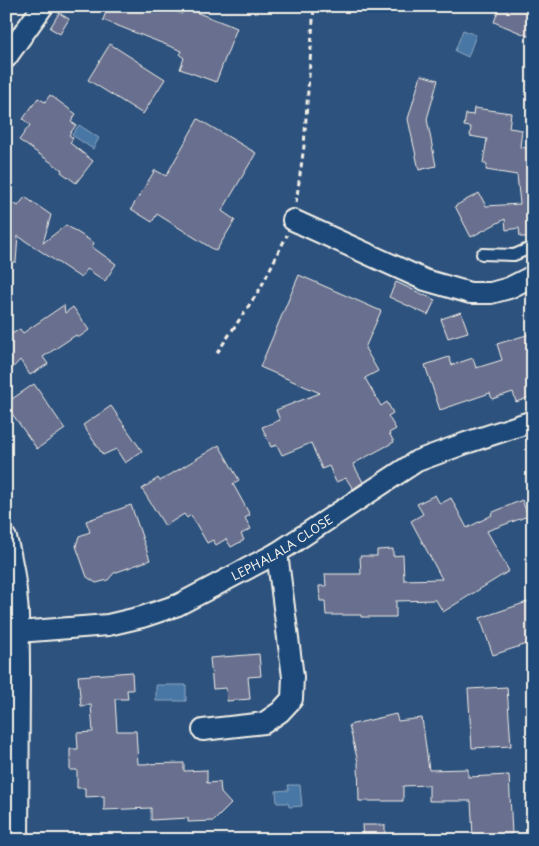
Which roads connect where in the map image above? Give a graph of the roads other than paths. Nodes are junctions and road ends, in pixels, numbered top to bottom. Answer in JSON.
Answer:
{"nodes":[{"id":1,"x":43,"y":6,"type":"edge"},
{"id":2,"x":6,"y":58,"type":"edge"},
{"id":3,"x":293,"y":220,"type":"road end"},
{"id":4,"x":533,"y":247,"type":"edge"},
{"id":5,"x":482,"y":254,"type":"dead end"},
{"id":6,"x":533,"y":276,"type":"edge"},
{"id":7,"x":533,"y":421,"type":"edge"},
{"id":8,"x":6,"y":538,"type":"edge"},
{"id":9,"x":277,"y":553,"type":"junction"},
{"id":10,"x":18,"y":632,"type":"junction"},
{"id":11,"x":203,"y":730,"type":"dead end"},
{"id":12,"x":18,"y":840,"type":"edge"}],
"edges":[{"from":1,"to":2,"type":"street"},
{"from":3,"to":6,"type":"street"},
{"from":4,"to":5,"type":"lane"},
{"from":7,"to":9,"type":"street","name":"LEPHALALA CLOSE"},
{"from":8,"to":10,"type":"street"},
{"from":9,"to":10,"type":"street","name":"LEPHALALA CLOSE"},
{"from":9,"to":11,"type":"street"},
{"from":10,"to":12,"type":"street"}]}
